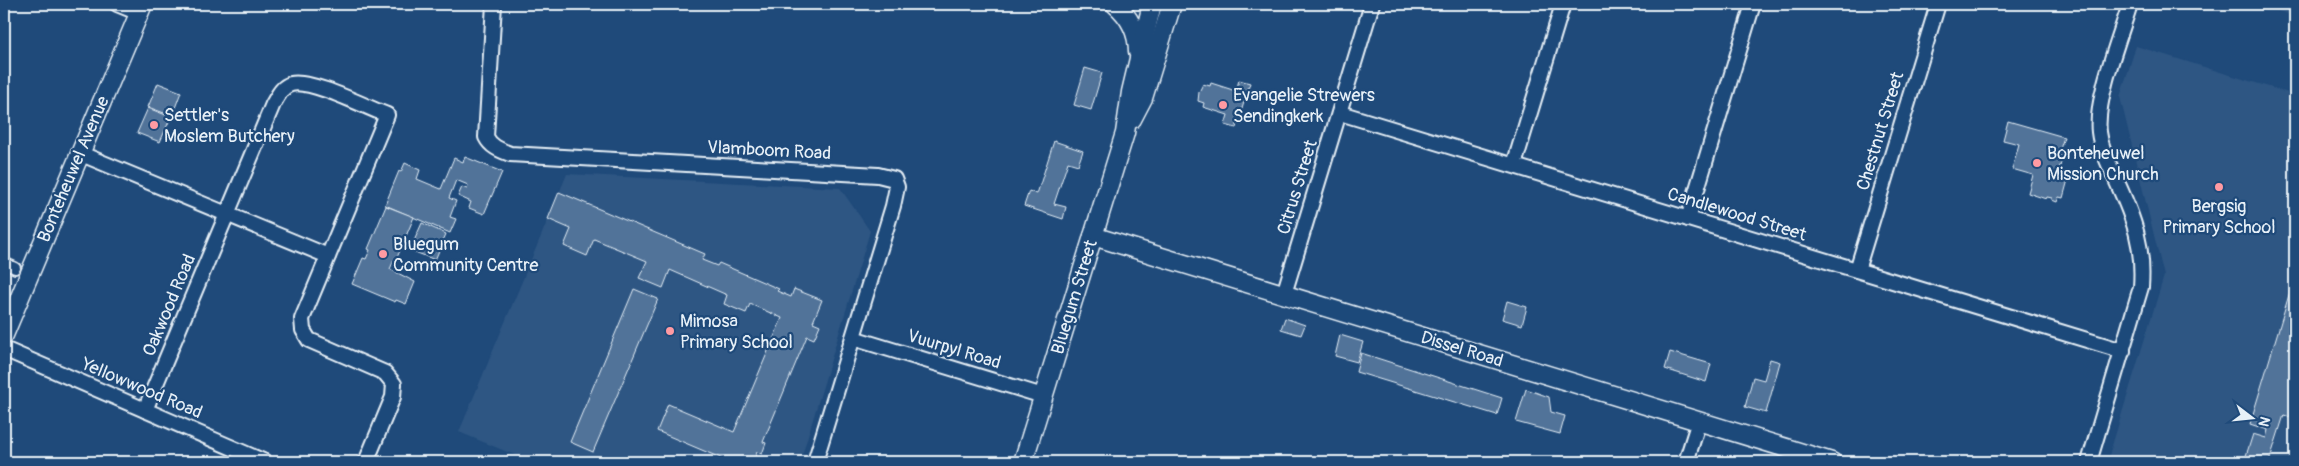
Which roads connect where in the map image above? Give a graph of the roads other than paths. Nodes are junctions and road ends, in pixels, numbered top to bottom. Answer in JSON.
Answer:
{"nodes":[{"id":1,"x":118,"y":4,"type":"edge"},
{"id":2,"x":494,"y":4,"type":"edge"},
{"id":3,"x":1115,"y":4,"type":"edge"},
{"id":4,"x":1152,"y":4,"type":"edge"},
{"id":5,"x":1172,"y":4,"type":"edge"},
{"id":6,"x":1372,"y":4,"type":"edge"},
{"id":7,"x":1563,"y":4,"type":"edge"},
{"id":8,"x":1753,"y":4,"type":"edge"},
{"id":9,"x":1938,"y":4,"type":"edge"},
{"id":10,"x":2130,"y":4,"type":"edge"},
{"id":11,"x":141,"y":8,"type":"edge"},
{"id":12,"x":1138,"y":60,"type":"junction"},
{"id":13,"x":1340,"y":113,"type":"junction"},
{"id":14,"x":1125,"y":133,"type":"junction"},
{"id":15,"x":79,"y":153,"type":"junction"},
{"id":16,"x":1514,"y":165,"type":"junction"},
{"id":17,"x":227,"y":214,"type":"junction"},
{"id":18,"x":1688,"y":219,"type":"junction"},
{"id":19,"x":1093,"y":236,"type":"junction"},
{"id":20,"x":328,"y":256,"type":"junction"},
{"id":21,"x":4,"y":263,"type":"edge"},
{"id":22,"x":15,"y":268,"type":"dead end"},
{"id":23,"x":1857,"y":270,"type":"junction"},
{"id":24,"x":1284,"y":294,"type":"junction"},
{"id":25,"x":4,"y":335,"type":"edge"},
{"id":26,"x":853,"y":338,"type":"junction"},
{"id":27,"x":4,"y":349,"type":"edge"},
{"id":28,"x":2123,"y":351,"type":"junction"},
{"id":29,"x":1043,"y":396,"type":"junction"},
{"id":30,"x":145,"y":410,"type":"junction"},
{"id":31,"x":1699,"y":421,"type":"junction"},
{"id":32,"x":265,"y":462,"type":"edge"},
{"id":33,"x":366,"y":462,"type":"edge"},
{"id":34,"x":815,"y":462,"type":"edge"},
{"id":35,"x":1023,"y":462,"type":"edge"},
{"id":36,"x":1686,"y":462,"type":"edge"},
{"id":37,"x":1832,"y":462,"type":"edge"},
{"id":38,"x":2090,"y":462,"type":"edge"}],
"edges":[{"from":1,"to":11,"type":"street"},
{"from":2,"to":26,"type":"street","name":"Vlamboom Road"},
{"from":3,"to":12,"type":"street"},
{"from":4,"to":12,"type":"street","name":"Bluegum Street"},
{"from":5,"to":14,"type":"street","name":"Bluegum Street"},
{"from":6,"to":13,"type":"street","name":"Citrus Street"},
{"from":7,"to":16,"type":"street"},
{"from":8,"to":18,"type":"street"},
{"from":9,"to":23,"type":"street","name":"Chestnut Street"},
{"from":10,"to":28,"type":"street"},
{"from":11,"to":15,"type":"street","name":"Bonteheuwel Avenue"},
{"from":12,"to":14,"type":"street","name":"Bluegum Street"},
{"from":13,"to":16,"type":"street","name":"Candlewood Street"},
{"from":13,"to":24,"type":"street","name":"Citrus Street"},
{"from":14,"to":19,"type":"street","name":"Bluegum Street"},
{"from":15,"to":17,"type":"street"},
{"from":15,"to":25,"type":"street","name":"Bonteheuwel Avenue"},
{"from":16,"to":18,"type":"street","name":"Candlewood Street"},
{"from":17,"to":20,"type":"street"},
{"from":17,"to":20,"type":"street","name":"Oakwood Road"},
{"from":17,"to":30,"type":"street","name":"Oakwood Road"},
{"from":18,"to":23,"type":"street","name":"Candlewood Street"},
{"from":19,"to":24,"type":"street","name":"Dissel Road"},
{"from":19,"to":29,"type":"street","name":"Bluegum Street"},
{"from":20,"to":33,"type":"street"},
{"from":21,"to":22,"type":"street"},
{"from":23,"to":28,"type":"street","name":"Candlewood Street"},
{"from":24,"to":31,"type":"street","name":"Dissel Road"},
{"from":26,"to":29,"type":"street","name":"Vuurpyl Road"},
{"from":26,"to":34,"type":"street","name":"Vlamboom Road"},
{"from":27,"to":30,"type":"street","name":"Yellowwood Road"},
{"from":28,"to":38,"type":"street"},
{"from":29,"to":35,"type":"street","name":"Bluegum Street"},
{"from":30,"to":32,"type":"street","name":"Yellowwood Road"},
{"from":31,"to":36,"type":"street"},
{"from":31,"to":37,"type":"street","name":"Dissel Road"}]}
